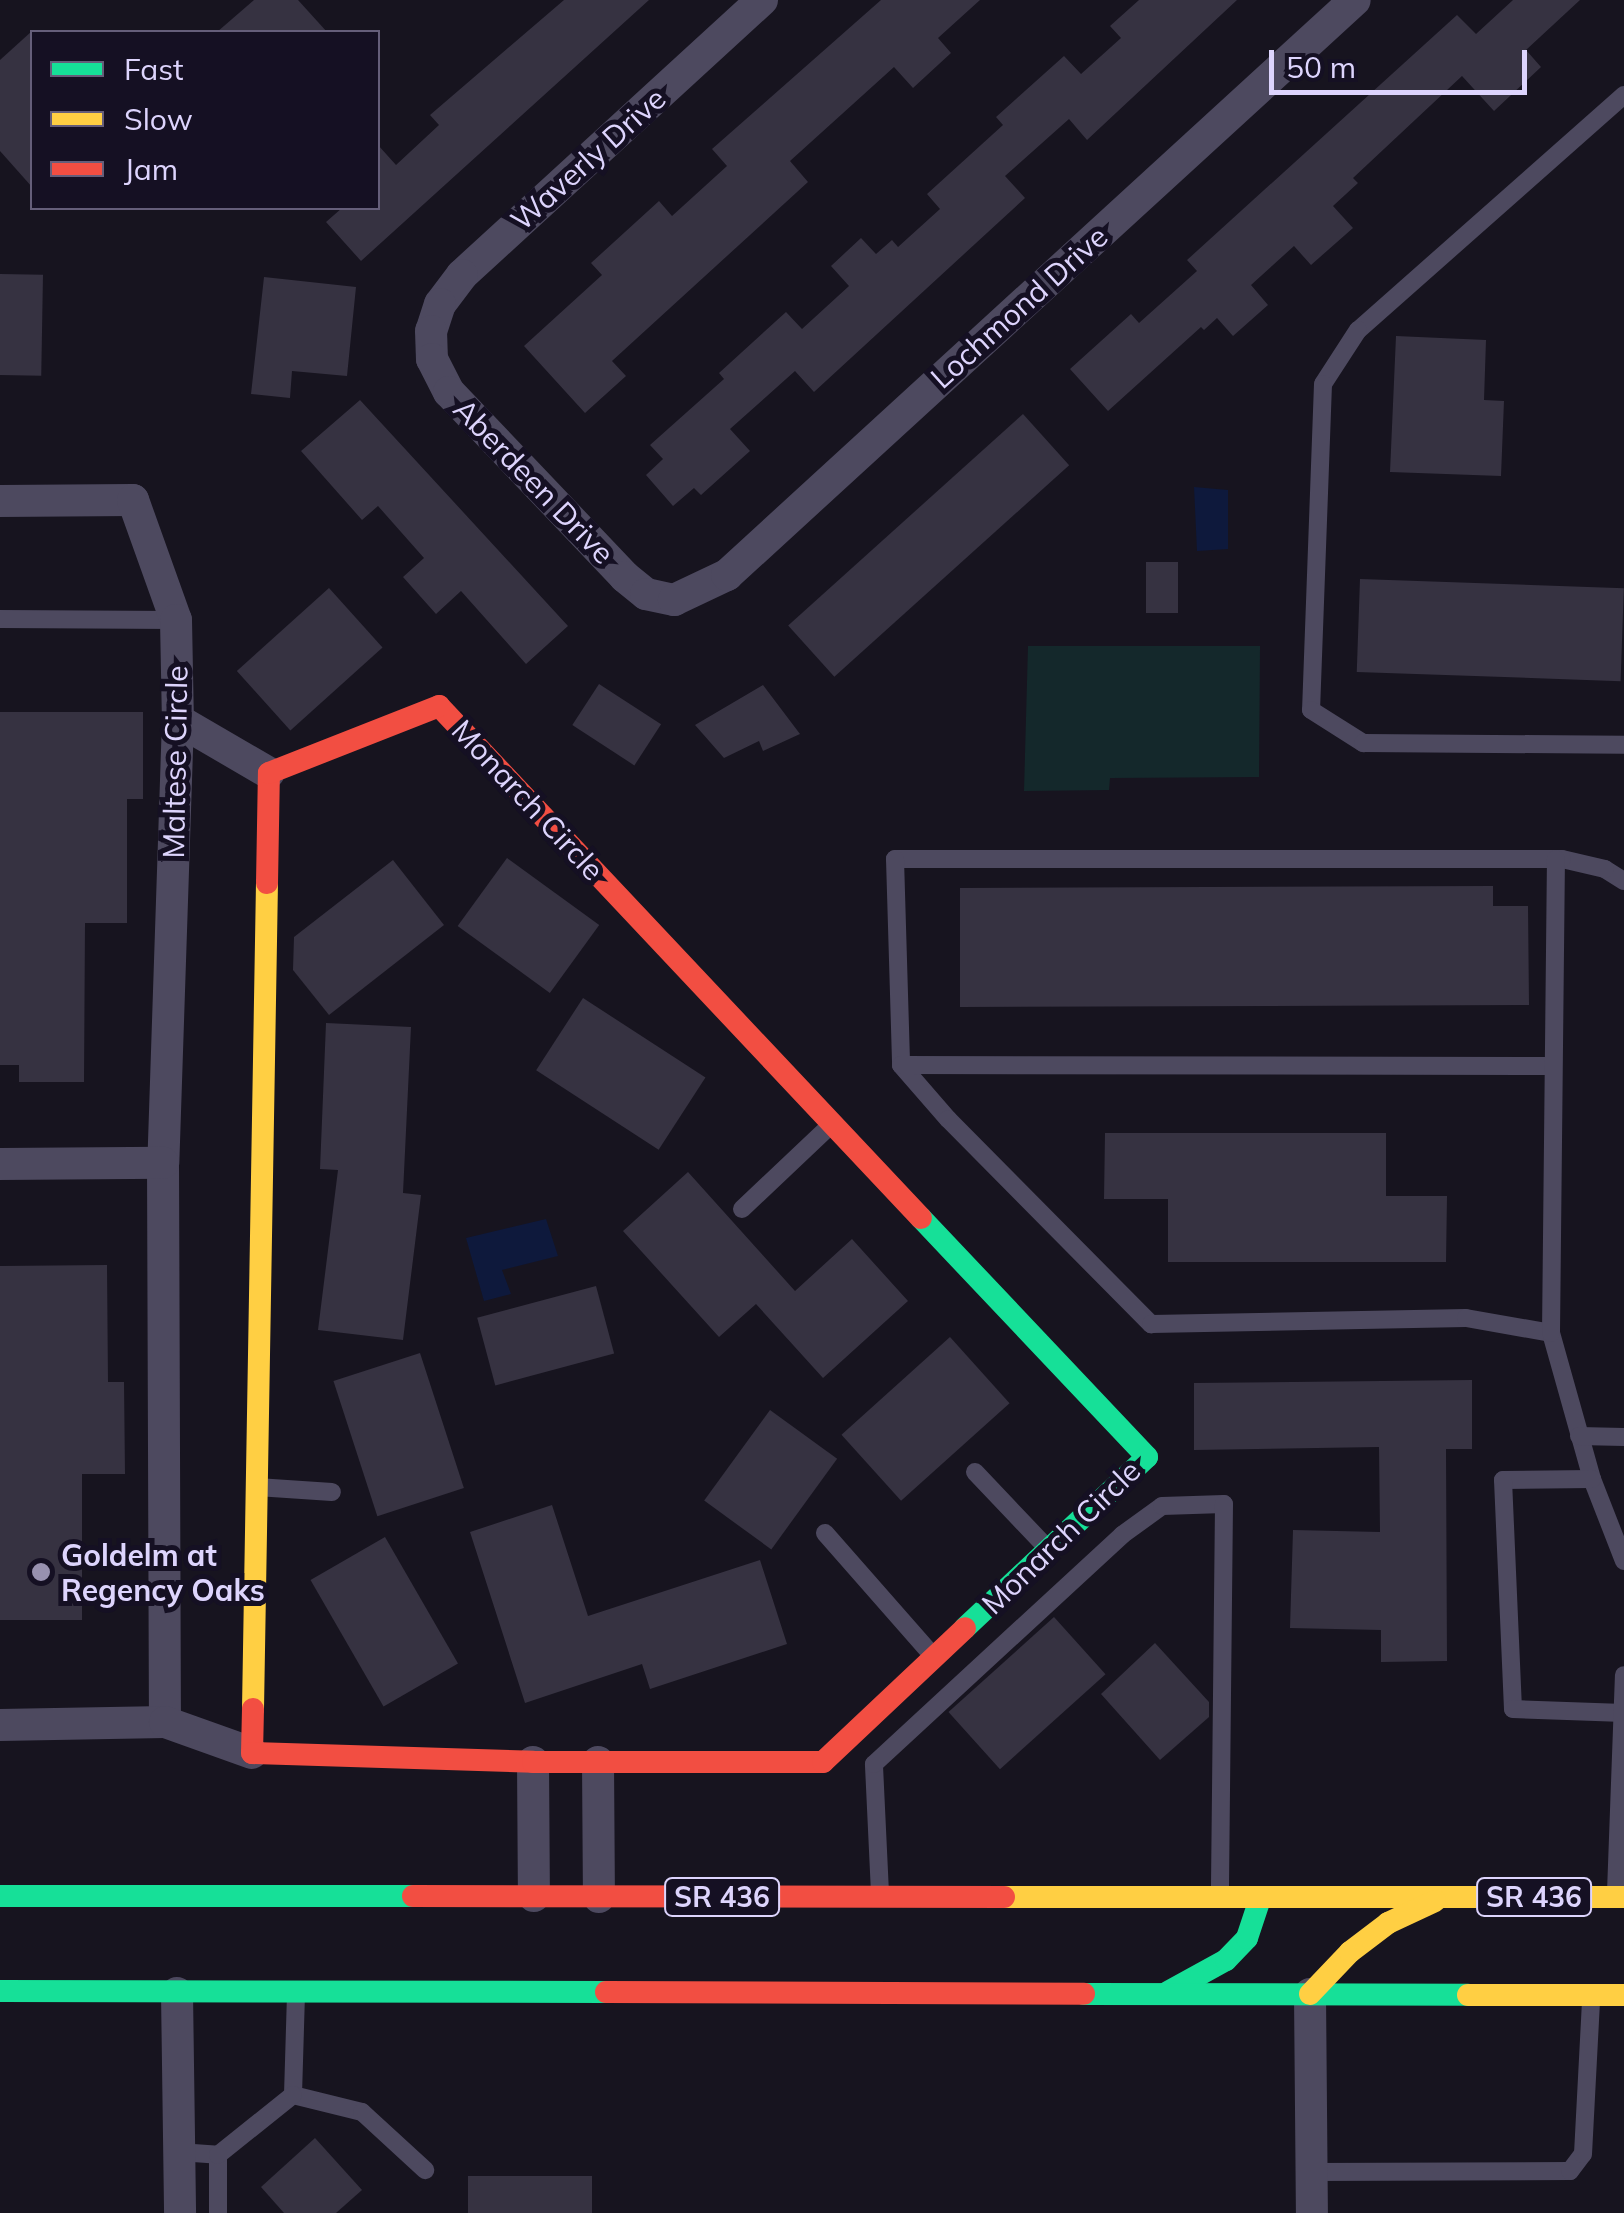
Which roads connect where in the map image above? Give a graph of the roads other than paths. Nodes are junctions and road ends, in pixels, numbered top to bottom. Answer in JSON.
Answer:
{"nodes":[{"id":1,"x":762,"y":0,"type":"edge"},
{"id":2,"x":1355,"y":0,"type":"edge"},
{"id":3,"x":1624,"y":95,"type":"edge"},
{"id":4,"x":431,"y":331,"type":"joint"},
{"id":5,"x":0,"y":502,"type":"edge"},
{"id":6,"x":674,"y":600,"type":"joint"},
{"id":7,"x":0,"y":619,"type":"edge"},
{"id":8,"x":176,"y":620,"type":"junction"},
{"id":9,"x":178,"y":720,"type":"junction"},
{"id":10,"x":1624,"y":744,"type":"edge"},
{"id":11,"x":268,"y":773,"type":"junction"},
{"id":12,"x":1556,"y":859,"type":"junction"},
{"id":13,"x":1624,"y":881,"type":"edge"},
{"id":14,"x":901,"y":1065,"type":"junction"},
{"id":15,"x":1554,"y":1066,"type":"junction"},
{"id":16,"x":833,"y":1123,"type":"junction"},
{"id":17,"x":164,"y":1163,"type":"junction"},
{"id":18,"x":0,"y":1164,"type":"edge"},
{"id":19,"x":742,"y":1209,"type":"dead end"},
{"id":20,"x":1550,"y":1333,"type":"junction"},
{"id":21,"x":1579,"y":1436,"type":"junction"},
{"id":22,"x":1624,"y":1437,"type":"edge"},
{"id":23,"x":975,"y":1472,"type":"dead end"},
{"id":24,"x":1592,"y":1479,"type":"junction"},
{"id":25,"x":257,"y":1488,"type":"junction"},
{"id":26,"x":332,"y":1492,"type":"dead end"},
{"id":27,"x":825,"y":1533,"type":"dead end"},
{"id":28,"x":1048,"y":1550,"type":"junction"},
{"id":29,"x":1624,"y":1560,"type":"edge"},
{"id":30,"x":934,"y":1658,"type":"junction"},
{"id":31,"x":1624,"y":1675,"type":"edge"},
{"id":32,"x":1623,"y":1713,"type":"edge"},
{"id":33,"x":165,"y":1722,"type":"junction"},
{"id":34,"x":0,"y":1724,"type":"edge"},
{"id":35,"x":252,"y":1753,"type":"junction"},
{"id":36,"x":533,"y":1762,"type":"junction"},
{"id":37,"x":598,"y":1762,"type":"junction"},
{"id":38,"x":0,"y":1896,"type":"edge"},
{"id":39,"x":534,"y":1896,"type":"junction"},
{"id":40,"x":599,"y":1896,"type":"junction"},
{"id":41,"x":1445,"y":1896,"type":"junction"},
{"id":42,"x":880,"y":1898,"type":"junction"},
{"id":43,"x":1620,"y":1898,"type":"edge"},
{"id":44,"x":1220,"y":1899,"type":"junction"},
{"id":45,"x":1260,"y":1899,"type":"junction"},
{"id":46,"x":0,"y":1991,"type":"edge"},
{"id":47,"x":177,"y":1993,"type":"junction"},
{"id":48,"x":296,"y":1993,"type":"junction"},
{"id":49,"x":1310,"y":1994,"type":"junction"},
{"id":50,"x":1162,"y":1995,"type":"junction"},
{"id":51,"x":1591,"y":1995,"type":"junction"},
{"id":52,"x":1624,"y":1995,"type":"edge"},
{"id":53,"x":293,"y":2095,"type":"junction"},
{"id":54,"x":179,"y":2152,"type":"junction"},
{"id":55,"x":218,"y":2155,"type":"junction"},
{"id":56,"x":426,"y":2170,"type":"dead end"},
{"id":57,"x":1312,"y":2172,"type":"junction"},
{"id":58,"x":180,"y":2213,"type":"edge"},
{"id":59,"x":218,"y":2213,"type":"edge"},
{"id":60,"x":1312,"y":2213,"type":"edge"}],
"edges":[{"from":1,"to":4,"type":"street","name":"Waverly Drive"},
{"from":2,"to":6,"type":"street","name":"Lochmond Drive"},
{"from":3,"to":10,"type":"lane"},
{"from":4,"to":6,"type":"street","name":"Aberdeen Drive"},
{"from":5,"to":8,"type":"street","name":"Maltese Circle"},
{"from":7,"to":8,"type":"lane"},
{"from":8,"to":9,"type":"street","name":"Maltese Circle"},
{"from":9,"to":11,"type":"street"},
{"from":9,"to":17,"type":"street","name":"Maltese Circle"},
{"from":11,"to":16,"type":"main road","name":"Monarch Circle"},
{"from":11,"to":25,"type":"main road"},
{"from":12,"to":13,"type":"lane"},
{"from":12,"to":14,"type":"lane"},
{"from":12,"to":15,"type":"lane"},
{"from":14,"to":15,"type":"lane"},
{"from":14,"to":20,"type":"lane"},
{"from":15,"to":20,"type":"lane"},
{"from":16,"to":19,"type":"lane"},
{"from":16,"to":28,"type":"main road","name":"Monarch Circle"},
{"from":17,"to":18,"type":"street"},
{"from":17,"to":33,"type":"street","name":"Maltese Circle"},
{"from":20,"to":21,"type":"lane"},
{"from":21,"to":22,"type":"lane"},
{"from":21,"to":24,"type":"lane"},
{"from":23,"to":28,"type":"lane"},
{"from":24,"to":29,"type":"lane"},
{"from":24,"to":32,"type":"lane"},
{"from":25,"to":26,"type":"lane"},
{"from":25,"to":35,"type":"main road"},
{"from":27,"to":30,"type":"lane"},
{"from":28,"to":30,"type":"main road","name":"Monarch Circle"},
{"from":30,"to":37,"type":"main road","name":"Monarch Circle"},
{"from":31,"to":32,"type":"lane"},
{"from":32,"to":43,"type":"lane"},
{"from":33,"to":34,"type":"street"},
{"from":33,"to":35,"type":"street"},
{"from":35,"to":36,"type":"main road","name":"Monarch Circle"},
{"from":36,"to":37,"type":"main road","name":"Monarch Circle"},
{"from":36,"to":39,"type":"street"},
{"from":37,"to":40,"type":"street"},
{"from":38,"to":39,"type":"main road","number":"SR 436"},
{"from":39,"to":40,"type":"main road","number":"SR 436"},
{"from":40,"to":42,"type":"main road","number":"SR 436"},
{"from":41,"to":43,"type":"main road","number":"SR 436"},
{"from":41,"to":45,"type":"main road","number":"SR 436"},
{"from":41,"to":49,"type":"main road"},
{"from":42,"to":44,"type":"main road","number":"SR 436"},
{"from":42,"to":44,"type":"lane"},
{"from":44,"to":45,"type":"main road","number":"SR 436"},
{"from":45,"to":50,"type":"main road"},
{"from":46,"to":47,"type":"main road"},
{"from":47,"to":48,"type":"main road"},
{"from":47,"to":54,"type":"street"},
{"from":48,"to":50,"type":"main road"},
{"from":48,"to":53,"type":"lane"},
{"from":49,"to":50,"type":"main road"},
{"from":49,"to":51,"type":"main road"},
{"from":49,"to":57,"type":"street"},
{"from":51,"to":52,"type":"main road"},
{"from":51,"to":57,"type":"lane"},
{"from":53,"to":55,"type":"lane"},
{"from":53,"to":56,"type":"lane"},
{"from":54,"to":55,"type":"lane"},
{"from":54,"to":58,"type":"street"},
{"from":55,"to":59,"type":"lane"},
{"from":57,"to":60,"type":"street"}]}
